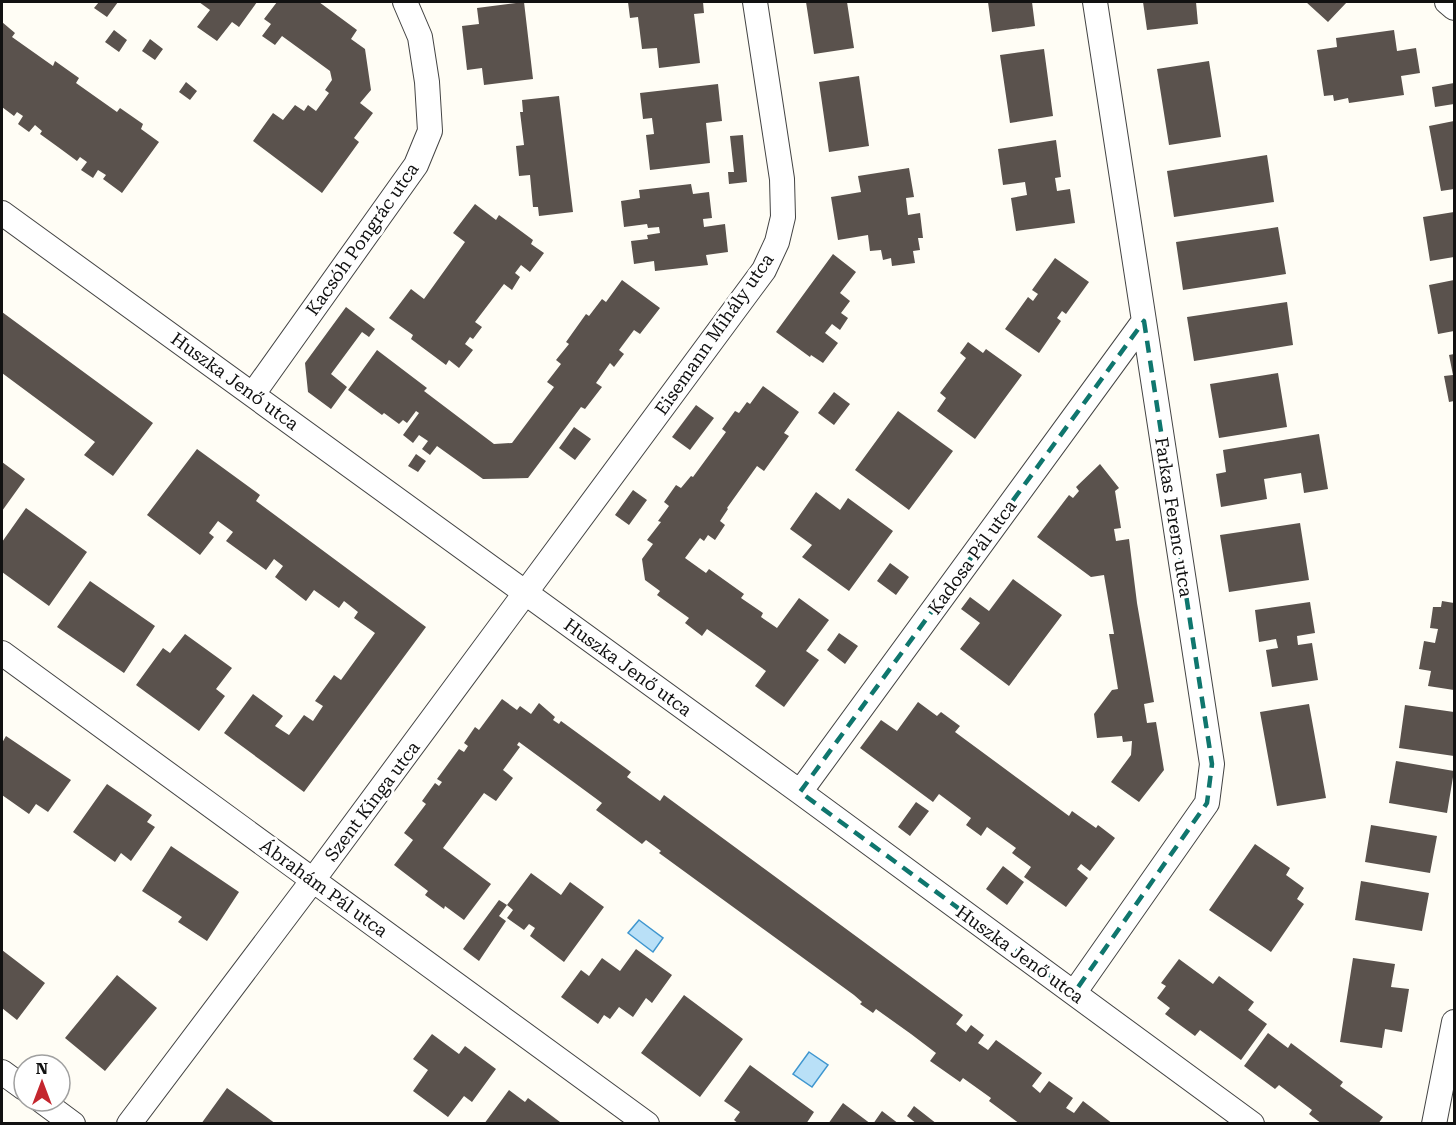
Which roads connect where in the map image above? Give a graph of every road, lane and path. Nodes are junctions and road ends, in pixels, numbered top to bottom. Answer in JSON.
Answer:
{"nodes":[{"id":1,"x":405,"y":2,"type":"edge"},
{"id":2,"x":756,"y":2,"type":"edge"},
{"id":3,"x":1095,"y":2,"type":"edge"},
{"id":4,"x":1447,"y":2,"type":"edge"},
{"id":5,"x":1455,"y":8,"type":"edge"},
{"id":6,"x":2,"y":213,"type":"edge"},
{"id":7,"x":1144,"y":321,"type":"junction"},
{"id":8,"x":253,"y":394,"type":"junction"},
{"id":9,"x":526,"y":593,"type":"junction"},
{"id":10,"x":2,"y":653,"type":"edge"},
{"id":11,"x":800,"y":792,"type":"junction"},
{"id":12,"x":313,"y":880,"type":"junction"},
{"id":13,"x":1074,"y":993,"type":"junction"},
{"id":14,"x":1455,"y":1022,"type":"edge"},
{"id":15,"x":58,"y":1113,"type":"edge"},
{"id":16,"x":73,"y":1124,"type":"edge"},
{"id":17,"x":129,"y":1124,"type":"edge"},
{"id":18,"x":647,"y":1124,"type":"edge"},
{"id":19,"x":1252,"y":1124,"type":"edge"},
{"id":20,"x":1434,"y":1124,"type":"edge"}],
"edges":[{"from":1,"to":8,"type":"street","name":"Kacsóh Pongrác utca"},
{"from":2,"to":9,"type":"street","name":"Eisemann Mihály utca"},
{"from":3,"to":7,"type":"street","name":"Farkas Ferenc utca"},
{"from":4,"to":5,"type":"street"},
{"from":6,"to":8,"type":"street","name":"Huszka Jenő utca"},
{"from":7,"to":11,"type":"street","name":"Kadosa Pál utca"},
{"from":7,"to":13,"type":"street","name":"Farkas Ferenc utca"},
{"from":8,"to":9,"type":"street","name":"Huszka Jenő utca"},
{"from":9,"to":11,"type":"street","name":"Huszka Jenő utca"},
{"from":9,"to":12,"type":"street","name":"Szent Kinga utca"},
{"from":10,"to":12,"type":"street","name":"Ábrahám Pál utca"},
{"from":11,"to":13,"type":"street","name":"Huszka Jenő utca"},
{"from":12,"to":17,"type":"street","name":"Szent Kinga utca"},
{"from":12,"to":18,"type":"street","name":"Ábrahám Pál utca"},
{"from":13,"to":19,"type":"street","name":"Huszka Jenő utca"},
{"from":14,"to":20,"type":"street"},
{"from":15,"to":16,"type":"street"}]}
